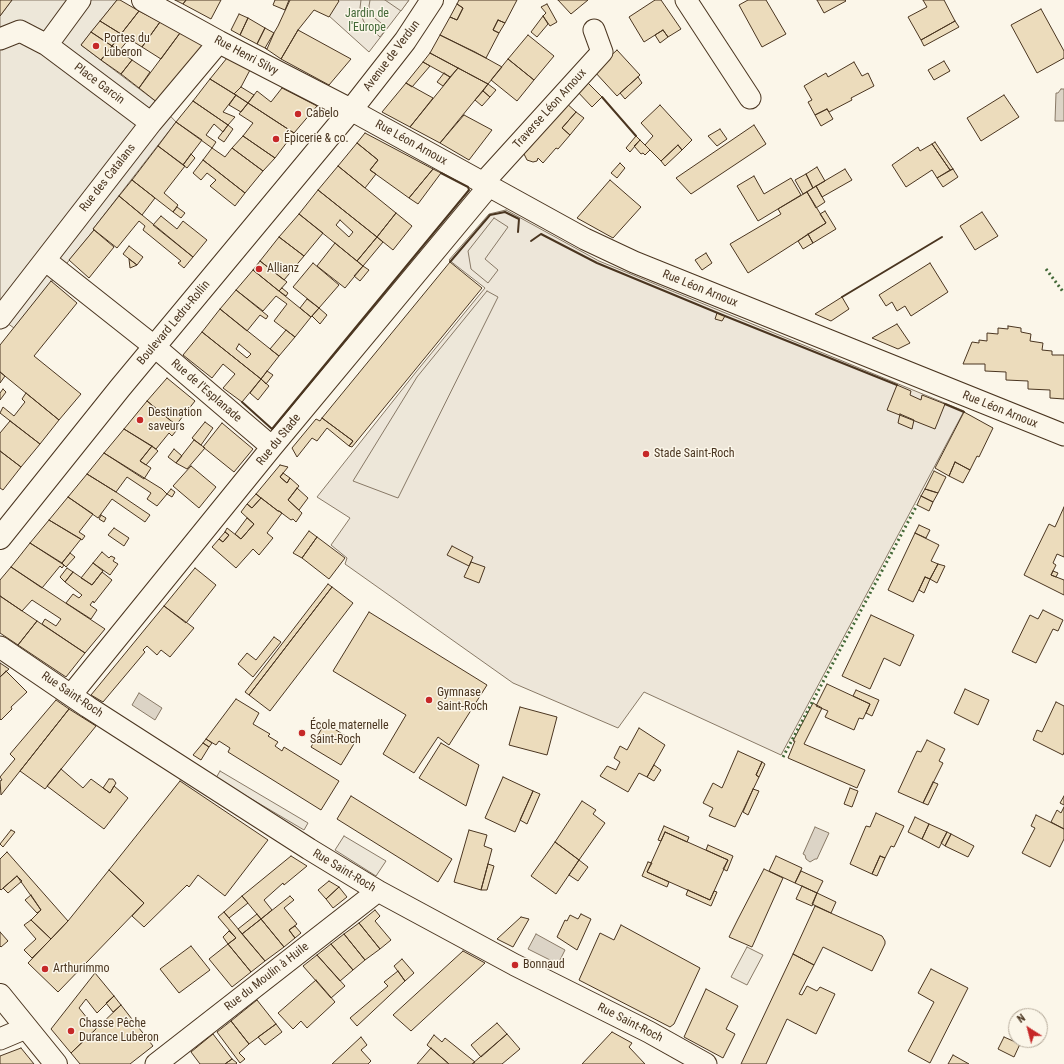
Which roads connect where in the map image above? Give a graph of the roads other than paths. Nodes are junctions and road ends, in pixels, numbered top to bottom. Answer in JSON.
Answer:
{"nodes":[{"id":1,"x":80,"y":0,"type":"edge"},
{"id":2,"x":143,"y":0,"type":"edge"},
{"id":3,"x":432,"y":0,"type":"edge"},
{"id":4,"x":686,"y":0,"type":"edge"},
{"id":5,"x":594,"y":30,"type":"dead end"},
{"id":6,"x":0,"y":39,"type":"edge"},
{"id":7,"x":219,"y":42,"type":"junction"},
{"id":8,"x":47,"y":45,"type":"junction"},
{"id":9,"x":750,"y":98,"type":"dead end"},
{"id":10,"x":351,"y":110,"type":"junction"},
{"id":11,"x":151,"y":123,"type":"junction"},
{"id":12,"x":486,"y":185,"type":"junction"},
{"id":13,"x":45,"y":260,"type":"junction"},
{"id":14,"x":7,"y":294,"type":"edge"},
{"id":15,"x":0,"y":318,"type":"edge"},
{"id":16,"x":155,"y":347,"type":"junction"},
{"id":17,"x":1064,"y":435,"type":"edge"},
{"id":18,"x":272,"y":447,"type":"junction"},
{"id":19,"x":0,"y":538,"type":"edge"},
{"id":20,"x":0,"y":647,"type":"edge"},
{"id":21,"x":71,"y":695,"type":"junction"},
{"id":22,"x":378,"y":891,"type":"junction"},
{"id":23,"x":0,"y":995,"type":"edge"},
{"id":24,"x":26,"y":1028,"type":"junction"},
{"id":25,"x":0,"y":1038,"type":"edge"},
{"id":26,"x":56,"y":1064,"type":"edge"},
{"id":27,"x":156,"y":1064,"type":"edge"},
{"id":28,"x":706,"y":1064,"type":"edge"}],
"edges":[{"from":1,"to":8,"type":"street"},
{"from":2,"to":7,"type":"main road","name":"Rue Henri Silvy"},
{"from":3,"to":10,"type":"main road","name":"Avenue de Verdun"},
{"from":4,"to":9,"type":"street"},
{"from":5,"to":12,"type":"street","name":"Traverse Léon Arnoux"},
{"from":6,"to":8,"type":"street","name":"Place Garcin"},
{"from":7,"to":10,"type":"main road","name":"Rue Henri Silvy"},
{"from":7,"to":11,"type":"street","name":"Rue des Catalans"},
{"from":8,"to":11,"type":"street","name":"Place Garcin"},
{"from":10,"to":12,"type":"street","name":"Rue Léon Arnoux"},
{"from":10,"to":16,"type":"main road","name":"Boulevard Ledru-Rollin"},
{"from":11,"to":13,"type":"street","name":"Rue des Catalans"},
{"from":12,"to":17,"type":"street","name":"Rue Léon Arnoux"},
{"from":12,"to":18,"type":"street","name":"Rue du Stade"},
{"from":13,"to":14,"type":"street","name":"Rue des Catalans"},
{"from":13,"to":16,"type":"street","name":"Rue de l'Esplanade"},
{"from":14,"to":15,"type":"street","name":"Rue des Catalans"},
{"from":16,"to":18,"type":"street","name":"Rue de l'Esplanade"},
{"from":16,"to":19,"type":"main road","name":"Boulevard Ledru-Rollin"},
{"from":18,"to":21,"type":"street","name":"Rue du Stade"},
{"from":20,"to":21,"type":"street","name":"Rue Saint-Roch"},
{"from":21,"to":22,"type":"street","name":"Rue Saint-Roch"},
{"from":22,"to":27,"type":"street","name":"Rue du Moulin à Huile"},
{"from":22,"to":28,"type":"street","name":"Rue Saint-Roch"},
{"from":23,"to":24,"type":"main road"},
{"from":24,"to":25,"type":"street"},
{"from":24,"to":26,"type":"main road"}]}
